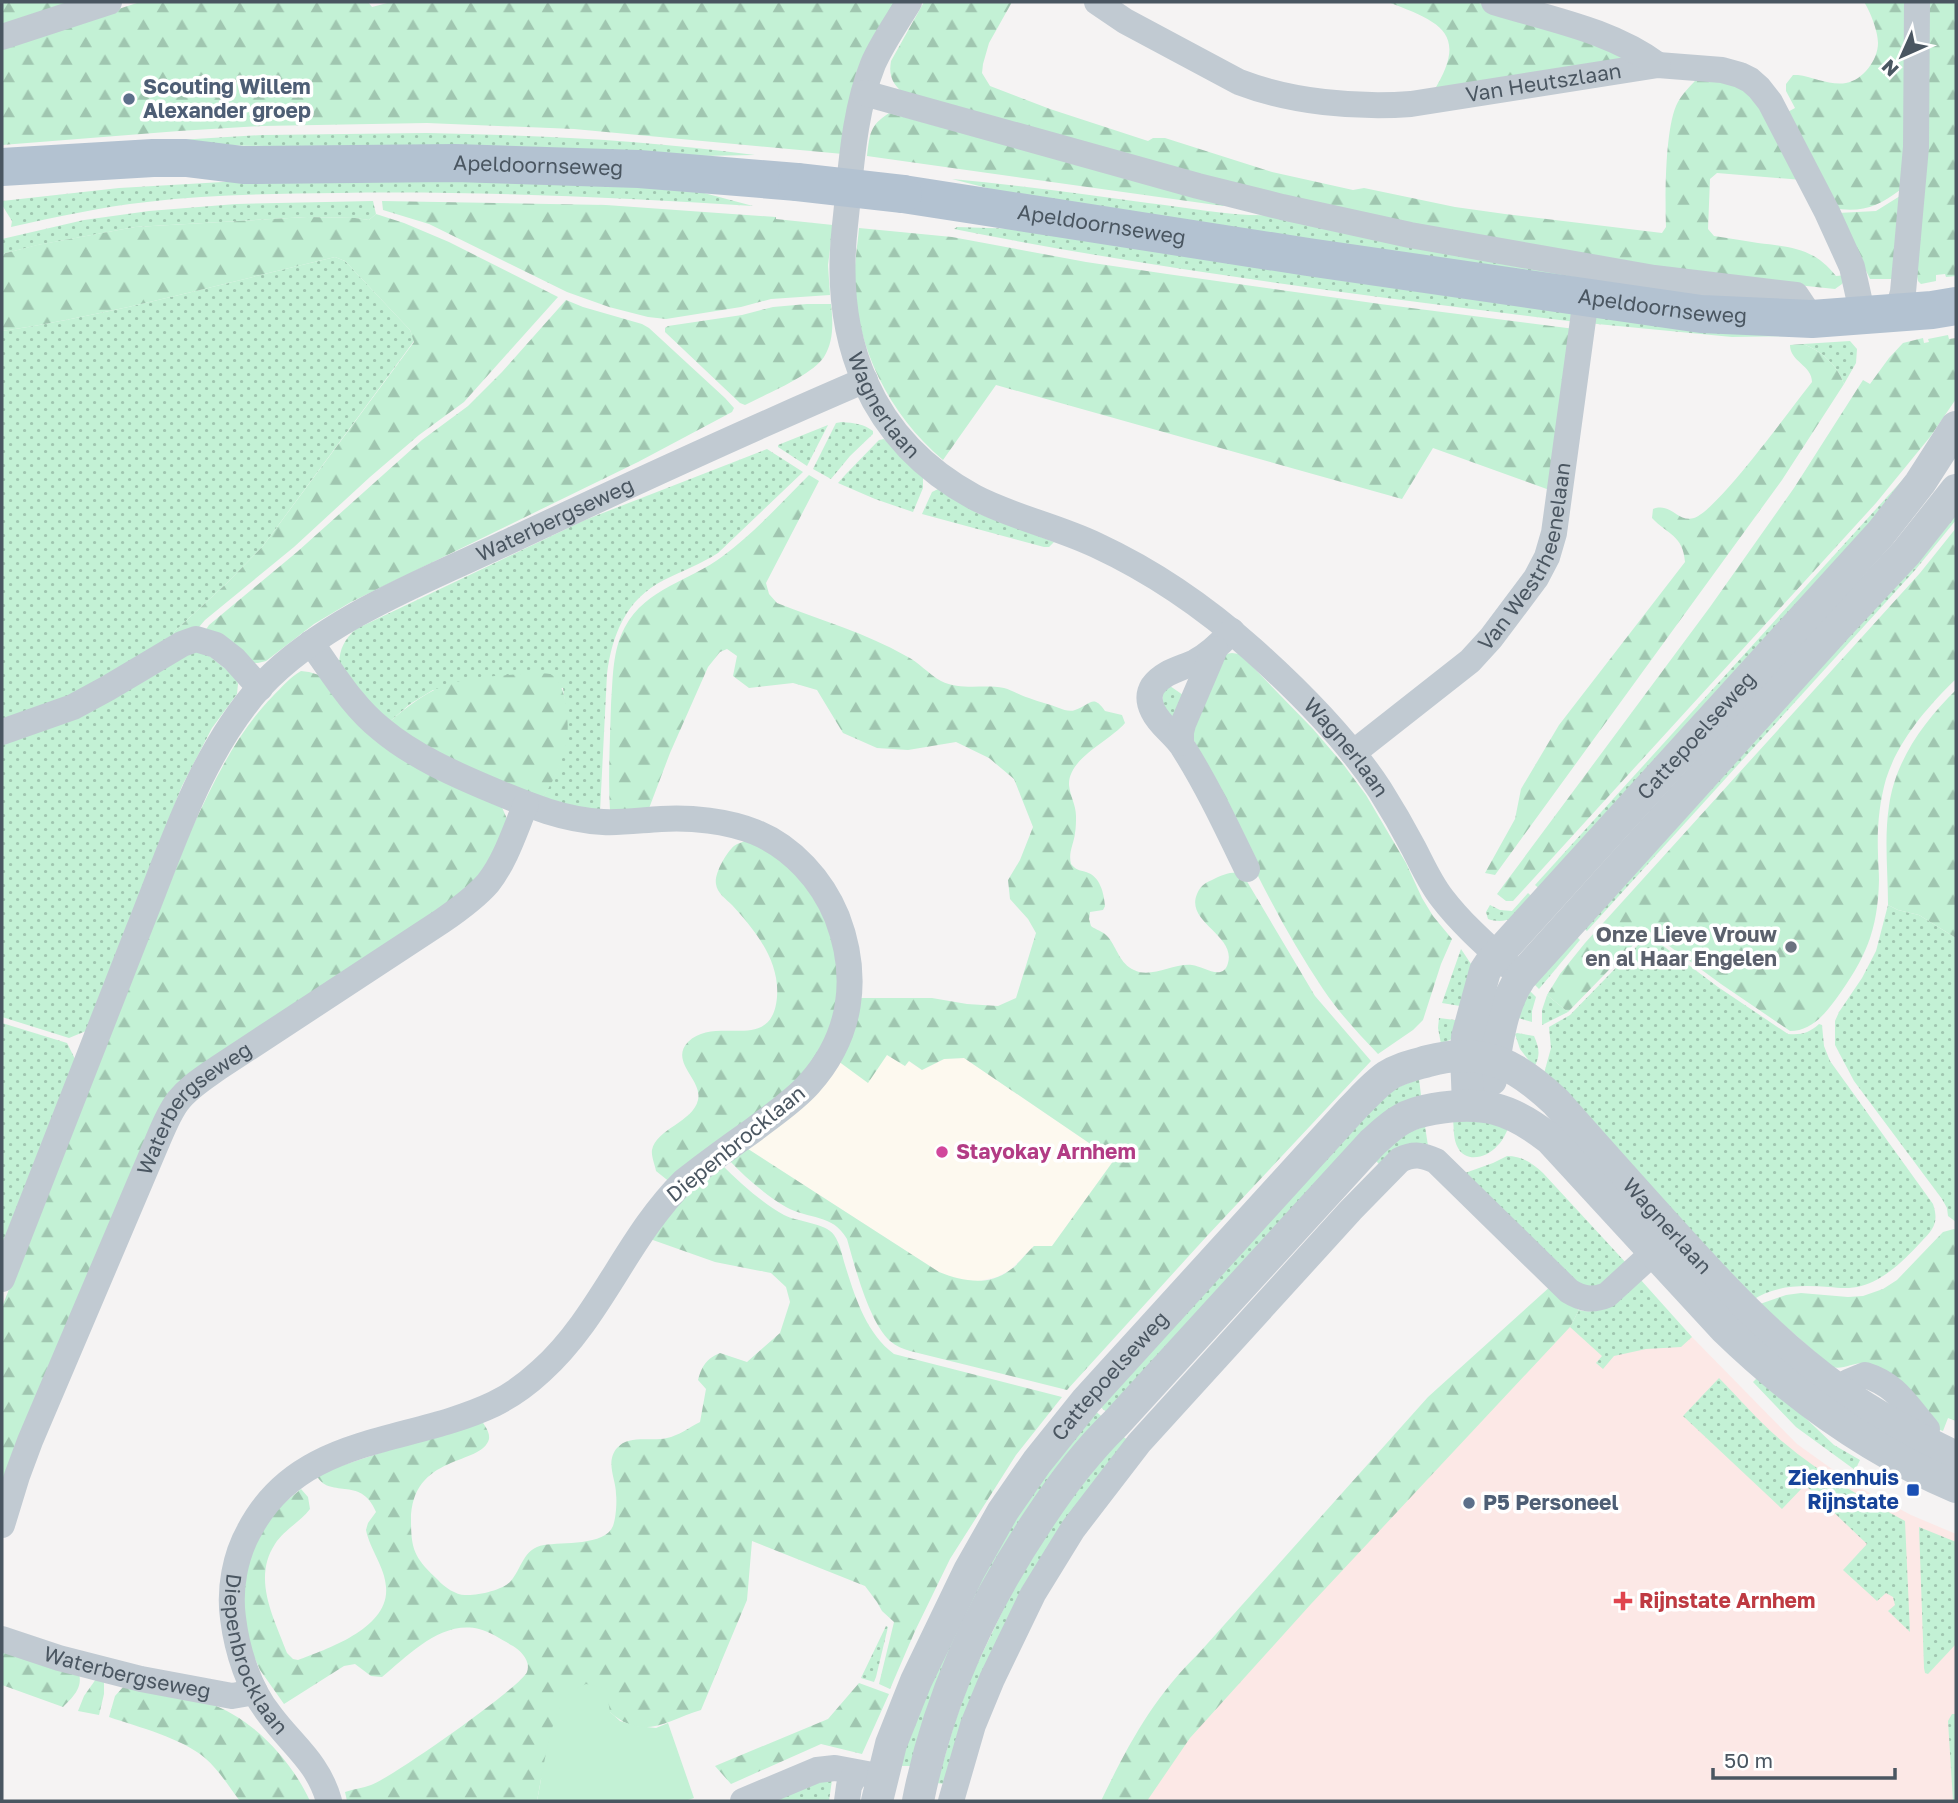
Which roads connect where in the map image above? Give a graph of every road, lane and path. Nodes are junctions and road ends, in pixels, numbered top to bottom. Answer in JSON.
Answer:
{"nodes":[{"id":1,"x":109,"y":2,"type":"edge"},
{"id":2,"x":909,"y":2,"type":"edge"},
{"id":3,"x":1097,"y":2,"type":"edge"},
{"id":4,"x":1494,"y":2,"type":"edge"},
{"id":5,"x":1917,"y":2,"type":"edge"},
{"id":6,"x":2,"y":37,"type":"edge"},
{"id":7,"x":1658,"y":65,"type":"junction"},
{"id":8,"x":864,"y":93,"type":"junction"},
{"id":9,"x":243,"y":165,"type":"junction"},
{"id":10,"x":2,"y":167,"type":"edge"},
{"id":11,"x":2,"y":192,"type":"edge"},
{"id":12,"x":1586,"y":298,"type":"junction"},
{"id":13,"x":1804,"y":307,"type":"junction"},
{"id":14,"x":1912,"y":311,"type":"edge"},
{"id":15,"x":865,"y":380,"type":"junction"},
{"id":16,"x":1956,"y":427,"type":"edge"},
{"id":17,"x":1956,"y":490,"type":"edge"},
{"id":18,"x":1223,"y":640,"type":"junction"},
{"id":19,"x":311,"y":643,"type":"junction"},
{"id":20,"x":1164,"y":676,"type":"junction"},
{"id":21,"x":260,"y":688,"type":"junction"},
{"id":22,"x":1195,"y":697,"type":"junction"},
{"id":23,"x":2,"y":732,"type":"edge"},
{"id":24,"x":1181,"y":743,"type":"junction"},
{"id":25,"x":1353,"y":753,"type":"junction"},
{"id":26,"x":526,"y":804,"type":"junction"},
{"id":27,"x":1247,"y":869,"type":"dead end"},
{"id":28,"x":1497,"y":954,"type":"junction"},
{"id":29,"x":1521,"y":976,"type":"junction"},
{"id":30,"x":1480,"y":1058,"type":"junction"},
{"id":31,"x":1477,"y":1105,"type":"junction"},
{"id":32,"x":1340,"y":1177,"type":"junction"},
{"id":33,"x":1351,"y":1210,"type":"junction"},
{"id":34,"x":1654,"y":1252,"type":"junction"},
{"id":35,"x":2,"y":1279,"type":"edge"},
{"id":36,"x":1833,"y":1402,"type":"junction"},
{"id":37,"x":1911,"y":1428,"type":"junction"},
{"id":38,"x":1956,"y":1442,"type":"edge"},
{"id":39,"x":1956,"y":1457,"type":"edge"},
{"id":40,"x":1956,"y":1487,"type":"edge"},
{"id":41,"x":2,"y":1525,"type":"edge"},
{"id":42,"x":2,"y":1639,"type":"edge"},
{"id":43,"x":255,"y":1692,"type":"junction"},
{"id":44,"x":872,"y":1784,"type":"edge"},
{"id":45,"x":920,"y":1793,"type":"edge"},
{"id":46,"x":329,"y":1801,"type":"edge"},
{"id":47,"x":743,"y":1801,"type":"edge"},
{"id":48,"x":847,"y":1801,"type":"edge"},
{"id":49,"x":951,"y":1801,"type":"edge"}],
"edges":[{"from":1,"to":6,"type":"street"},
{"from":2,"to":8,"type":"street","name":"Wagnerlaan"},
{"from":3,"to":7,"type":"street","name":"Van Heutszlaan"},
{"from":4,"to":7,"type":"street"},
{"from":5,"to":14,"type":"street"},
{"from":7,"to":14,"type":"street","name":"Van Heutszlaan"},
{"from":8,"to":13,"type":"street","name":"Apeldoornseweg"},
{"from":8,"to":15,"type":"street","name":"Wagnerlaan"},
{"from":9,"to":10,"type":"main road","name":"Apeldoornseweg"},
{"from":9,"to":11,"type":"main road","name":"Apeldoornseweg"},
{"from":9,"to":12,"type":"main road","name":"Apeldoornseweg","bridge":true},
{"from":12,"to":13,"type":"main road","name":"Apeldoornseweg"},
{"from":12,"to":25,"type":"street","name":"Van Westrheenelaan"},
{"from":13,"to":14,"type":"main road","name":"Apeldoornseweg"},
{"from":15,"to":18,"type":"street","name":"Wagnerlaan"},
{"from":15,"to":19,"type":"street","name":"Waterbergseweg"},
{"from":16,"to":28,"type":"street","name":"Cattepoelseweg"},
{"from":17,"to":29,"type":"street","name":"Cattepoelseweg"},
{"from":18,"to":20,"type":"street"},
{"from":18,"to":22,"type":"street"},
{"from":18,"to":25,"type":"street","name":"Wagnerlaan"},
{"from":19,"to":21,"type":"street","name":"Waterbergseweg"},
{"from":19,"to":26,"type":"street","name":"Diepenbrocklaan"},
{"from":20,"to":22,"type":"street"},
{"from":20,"to":24,"type":"street"},
{"from":21,"to":23,"type":"street"},
{"from":21,"to":35,"type":"street","name":"Waterbergseweg"},
{"from":22,"to":24,"type":"street"},
{"from":24,"to":27,"type":"street"},
{"from":25,"to":28,"type":"street","name":"Wagnerlaan"},
{"from":26,"to":41,"type":"street","name":"Waterbergseweg"},
{"from":26,"to":43,"type":"street","name":"Diepenbrocklaan"},
{"from":28,"to":29,"type":"street","name":"Wagnerlaan"},
{"from":28,"to":30,"type":"street","name":"Cattepoelseweg"},
{"from":29,"to":30,"type":"street","name":"Cattepoelseweg"},
{"from":30,"to":31,"type":"street","name":"Cattepoelseweg"},
{"from":30,"to":36,"type":"street","name":"Wagnerlaan"},
{"from":30,"to":44,"type":"street","name":"Cattepoelseweg"},
{"from":31,"to":32,"type":"street","name":"Cattepoelseweg"},
{"from":31,"to":34,"type":"street","name":"Wagnerlaan"},
{"from":32,"to":33,"type":"street"},
{"from":32,"to":45,"type":"street","name":"Cattepoelseweg"},
{"from":33,"to":34,"type":"street","name":"Wagnerlaan"},
{"from":33,"to":49,"type":"street"},
{"from":34,"to":36,"type":"street","name":"Wagnerlaan"},
{"from":36,"to":37,"type":"street","name":"Wagnerlaan"},
{"from":36,"to":40,"type":"street","name":"Wagnerlaan"},
{"from":37,"to":38,"type":"street","name":"Wagnerlaan"},
{"from":37,"to":39,"type":"street","name":"Wagnerlaan"},
{"from":42,"to":43,"type":"street","name":"Waterbergseweg"},
{"from":43,"to":46,"type":"street","name":"Diepenbrocklaan"},
{"from":44,"to":45,"type":"street"},
{"from":44,"to":47,"type":"street"},
{"from":44,"to":48,"type":"street","name":"Cattepoelseweg"}]}
